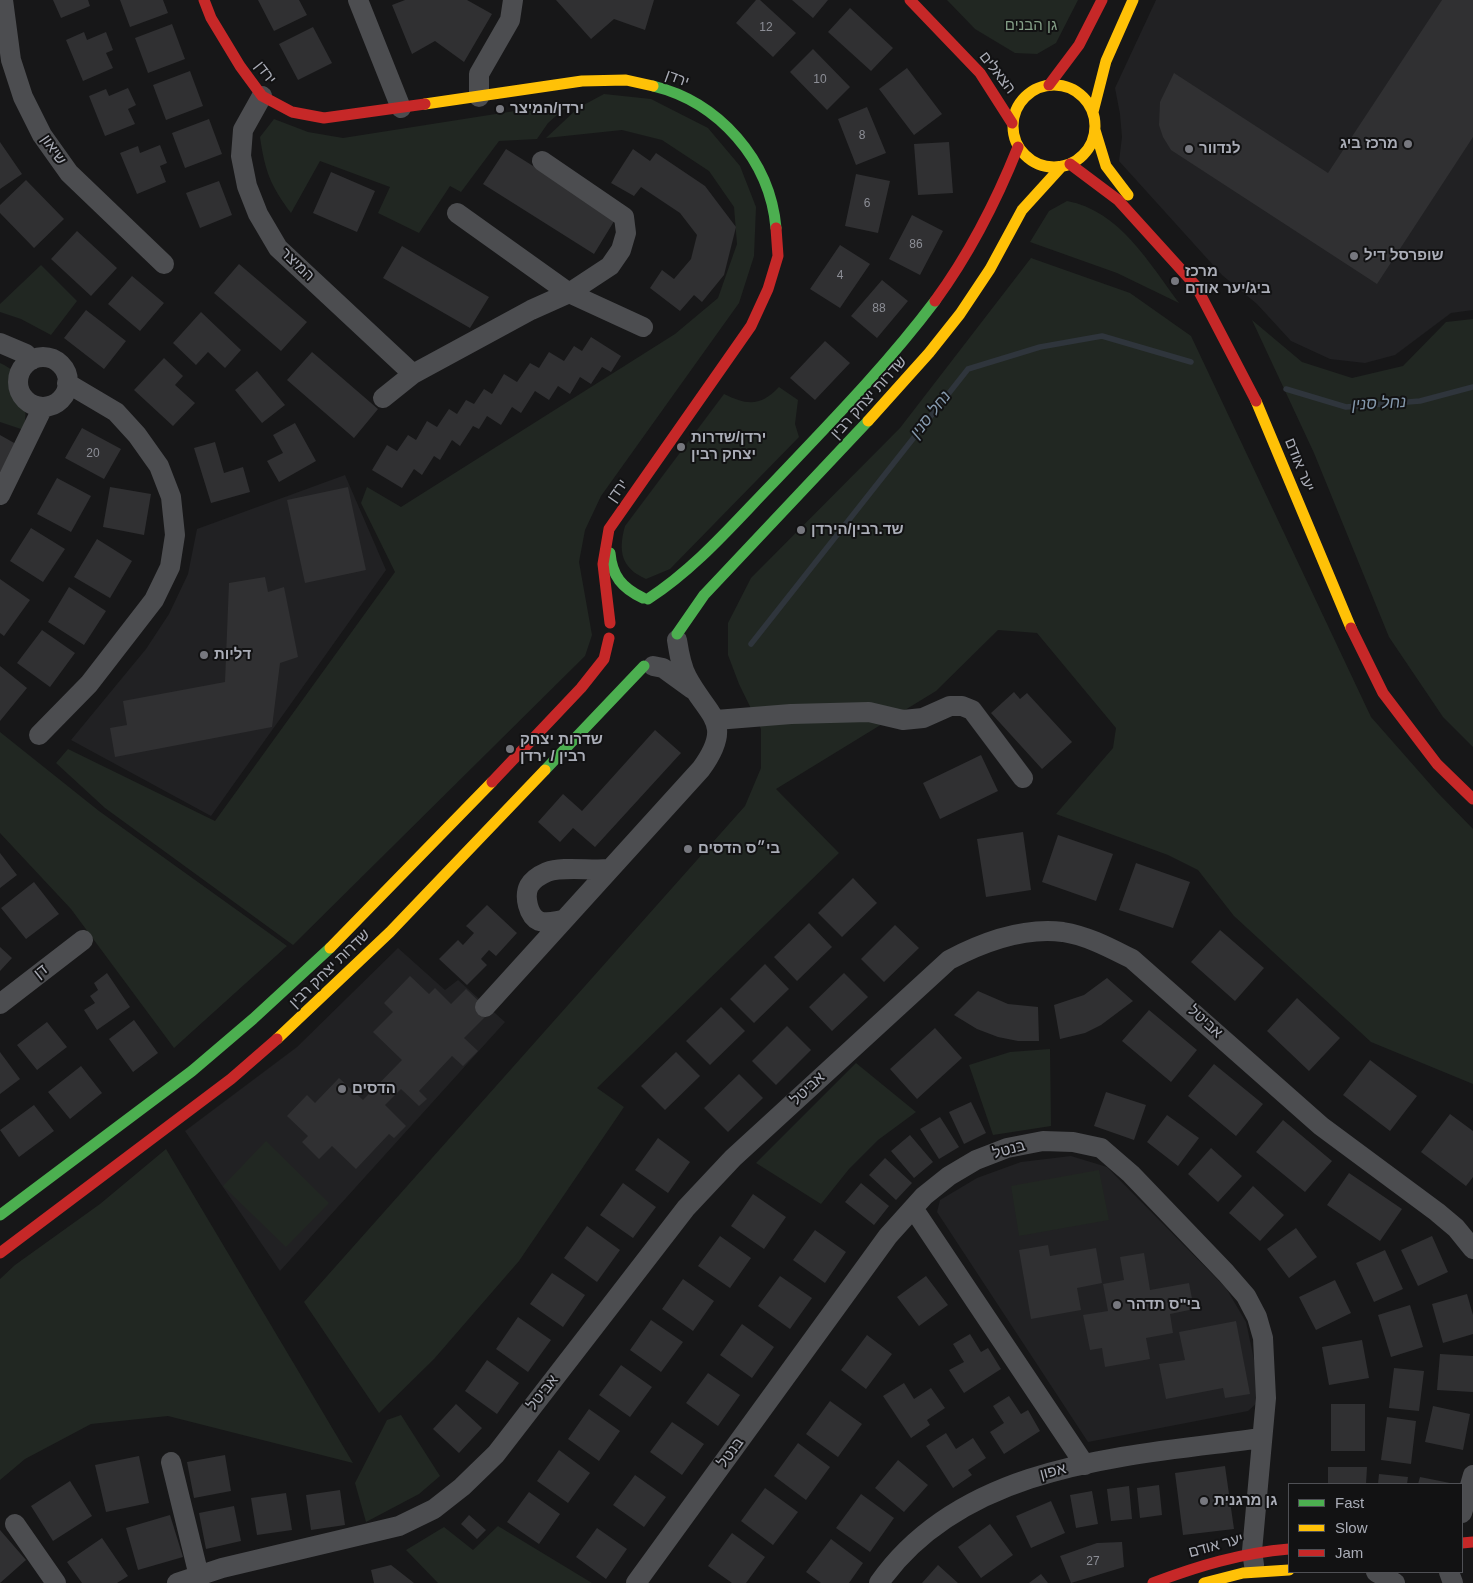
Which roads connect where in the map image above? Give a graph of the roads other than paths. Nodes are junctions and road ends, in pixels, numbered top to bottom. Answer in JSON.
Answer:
{"nodes":[{"id":1,"x":3,"y":0,"type":"edge"},
{"id":2,"x":204,"y":0,"type":"edge"},
{"id":3,"x":358,"y":0,"type":"edge"},
{"id":4,"x":514,"y":0,"type":"edge"},
{"id":5,"x":910,"y":0,"type":"edge"},
{"id":6,"x":1102,"y":0,"type":"edge"},
{"id":7,"x":1133,"y":0,"type":"edge"},
{"id":8,"x":954,"y":44,"type":"junction"},
{"id":9,"x":990,"y":69,"type":"dead end"},
{"id":10,"x":1020,"y":84,"type":"dead end"},
{"id":11,"x":1049,"y":85,"type":"junction"},
{"id":12,"x":1034,"y":89,"type":"junction"},
{"id":13,"x":262,"y":96,"type":"junction"},
{"id":14,"x":479,"y":96,"type":"junction"},
{"id":15,"x":401,"y":108,"type":"junction"},
{"id":16,"x":1093,"y":112,"type":"junction"},
{"id":17,"x":1012,"y":123,"type":"junction"},
{"id":18,"x":1095,"y":130,"type":"junction"},
{"id":19,"x":1018,"y":147,"type":"junction"},
{"id":20,"x":542,"y":161,"type":"dead end"},
{"id":21,"x":1066,"y":165,"type":"junction"},
{"id":22,"x":457,"y":213,"type":"dead end"},
{"id":23,"x":1146,"y":213,"type":"dead end"},
{"id":24,"x":1184,"y":255,"type":"dead end"},
{"id":25,"x":164,"y":264,"type":"dead end"},
{"id":26,"x":570,"y":293,"type":"junction"},
{"id":27,"x":1221,"y":307,"type":"dead end"},
{"id":28,"x":643,"y":327,"type":"dead end"},
{"id":29,"x":0,"y":343,"type":"edge"},
{"id":30,"x":32,"y":360,"type":"junction"},
{"id":31,"x":1250,"y":362,"type":"dead end"},
{"id":32,"x":413,"y":374,"type":"junction"},
{"id":33,"x":67,"y":383,"type":"junction"},
{"id":34,"x":383,"y":398,"type":"dead end"},
{"id":35,"x":43,"y":407,"type":"junction"},
{"id":36,"x":0,"y":495,"type":"edge"},
{"id":37,"x":609,"y":529,"type":"junction"},
{"id":38,"x":646,"y":598,"type":"junction"},
{"id":39,"x":660,"y":603,"type":"dead end"},
{"id":40,"x":674,"y":616,"type":"dead end"},
{"id":41,"x":610,"y":623,"type":"junction"},
{"id":42,"x":677,"y":637,"type":"junction"},
{"id":43,"x":609,"y":638,"type":"junction"},
{"id":44,"x":617,"y":655,"type":"dead end"},
{"id":45,"x":643,"y":666,"type":"junction"},
{"id":46,"x":696,"y":691,"type":"junction"},
{"id":47,"x":716,"y":720,"type":"junction"},
{"id":48,"x":39,"y":735,"type":"dead end"},
{"id":49,"x":1438,"y":746,"type":"dead end"},
{"id":50,"x":1023,"y":778,"type":"dead end"},
{"id":51,"x":1473,"y":799,"type":"edge"},
{"id":52,"x":609,"y":869,"type":"junction"},
{"id":53,"x":562,"y":920,"type":"junction"},
{"id":54,"x":83,"y":940,"type":"dead end"},
{"id":55,"x":0,"y":1004,"type":"edge"},
{"id":56,"x":485,"y":1007,"type":"dead end"},
{"id":57,"x":913,"y":1208,"type":"junction"},
{"id":58,"x":0,"y":1214,"type":"edge"},
{"id":59,"x":1473,"y":1249,"type":"edge"},
{"id":60,"x":0,"y":1253,"type":"edge"},
{"id":61,"x":1262,"y":1438,"type":"junction"},
{"id":62,"x":171,"y":1462,"type":"dead end"},
{"id":63,"x":1085,"y":1465,"type":"junction"},
{"id":64,"x":1473,"y":1475,"type":"edge"},
{"id":65,"x":1463,"y":1510,"type":"edge"},
{"id":66,"x":15,"y":1524,"type":"dead end"},
{"id":67,"x":1288,"y":1549,"type":"edge"},
{"id":68,"x":1252,"y":1551,"type":"junction"},
{"id":69,"x":1288,"y":1570,"type":"edge"},
{"id":70,"x":1255,"y":1572,"type":"junction"},
{"id":71,"x":1378,"y":1573,"type":"edge"},
{"id":72,"x":199,"y":1576,"type":"junction"},
{"id":73,"x":56,"y":1583,"type":"edge"},
{"id":74,"x":177,"y":1583,"type":"edge"},
{"id":75,"x":636,"y":1583,"type":"edge"},
{"id":76,"x":879,"y":1583,"type":"edge"},
{"id":77,"x":1153,"y":1583,"type":"edge"},
{"id":78,"x":1204,"y":1583,"type":"edge"},
{"id":79,"x":1395,"y":1583,"type":"edge"}],
"edges":[{"from":1,"to":25,"type":"street","name":"שיאון"},
{"from":2,"to":13,"type":"main road","name":"ירדן"},
{"from":3,"to":15,"type":"street"},
{"from":4,"to":14,"type":"street"},
{"from":5,"to":8,"type":"main road","name":"הצאלים"},
{"from":6,"to":11,"type":"main road"},
{"from":7,"to":16,"type":"main road"},
{"from":8,"to":9,"type":"main road","name":"הצאלים"},
{"from":8,"to":17,"type":"main road","name":"הצאלים"},
{"from":10,"to":12,"type":"main road","name":"הצאלים"},
{"from":11,"to":12,"type":"main road"},
{"from":11,"to":16,"type":"main road"},
{"from":12,"to":17,"type":"main road"},
{"from":13,"to":15,"type":"main road","name":"ירדן"},
{"from":13,"to":32,"type":"street","name":"המיצר"},
{"from":14,"to":15,"type":"main road","name":"ירדן"},
{"from":14,"to":37,"type":"main road","name":"ירדן"},
{"from":16,"to":18,"type":"main road"},
{"from":17,"to":19,"type":"main road"},
{"from":18,"to":21,"type":"main road"},
{"from":18,"to":23,"type":"main road"},
{"from":19,"to":21,"type":"main road"},
{"from":19,"to":38,"type":"main road","name":"שדרות יצחק רבין"},
{"from":20,"to":26,"type":"street"},
{"from":21,"to":42,"type":"main road","name":"שדרות יצחק רבין"},
{"from":21,"to":51,"type":"main road","name":"יער אודם"},
{"from":22,"to":26,"type":"street"},
{"from":24,"to":27,"type":"main road"},
{"from":26,"to":28,"type":"street"},
{"from":26,"to":32,"type":"street"},
{"from":29,"to":30,"type":"street"},
{"from":30,"to":33,"type":"street"},
{"from":30,"to":35,"type":"street"},
{"from":31,"to":49,"type":"main road","name":"יער אודם"},
{"from":32,"to":34,"type":"street"},
{"from":33,"to":35,"type":"street"},
{"from":33,"to":48,"type":"street"},
{"from":35,"to":36,"type":"street"},
{"from":37,"to":38,"type":"main road"},
{"from":37,"to":41,"type":"main road","name":"ירדן"},
{"from":38,"to":39,"type":"main road"},
{"from":38,"to":41,"type":"main road","name":"שדרות יצחק רבין"},
{"from":40,"to":42,"type":"main road"},
{"from":41,"to":43,"type":"main road","name":"שדרות יצחק רבין"},
{"from":42,"to":45,"type":"main road","name":"שדרות יצחק רבין"},
{"from":42,"to":46,"type":"street"},
{"from":43,"to":44,"type":"main road"},
{"from":43,"to":58,"type":"main road","name":"שדרות יצחק רבין"},
{"from":45,"to":46,"type":"street"},
{"from":45,"to":60,"type":"main road","name":"שדרות יצחק רבין"},
{"from":46,"to":47,"type":"street"},
{"from":47,"to":50,"type":"street"},
{"from":47,"to":52,"type":"street"},
{"from":52,"to":53,"type":"street"},
{"from":52,"to":53,"type":"street"},
{"from":53,"to":56,"type":"street"},
{"from":54,"to":55,"type":"street","name":"דן"},
{"from":57,"to":61,"type":"street","name":"בנטל"},
{"from":57,"to":63,"type":"street"},
{"from":57,"to":75,"type":"street","name":"בנטל"},
{"from":59,"to":72,"type":"street","name":"אביטל"},
{"from":61,"to":63,"type":"street","name":"אפון"},
{"from":61,"to":68,"type":"street","name":"בנטל"},
{"from":62,"to":72,"type":"street"},
{"from":63,"to":76,"type":"street","name":"אפון"},
{"from":64,"to":65,"type":"street"},
{"from":66,"to":73,"type":"street"},
{"from":67,"to":68,"type":"main road","name":"יער אודם"},
{"from":68,"to":70,"type":"street","name":"בנטל"},
{"from":68,"to":77,"type":"main road","name":"יער אודם"},
{"from":69,"to":70,"type":"main road"},
{"from":70,"to":78,"type":"main road"},
{"from":71,"to":79,"type":"street"},
{"from":72,"to":74,"type":"street","name":"אביטל"}]}
